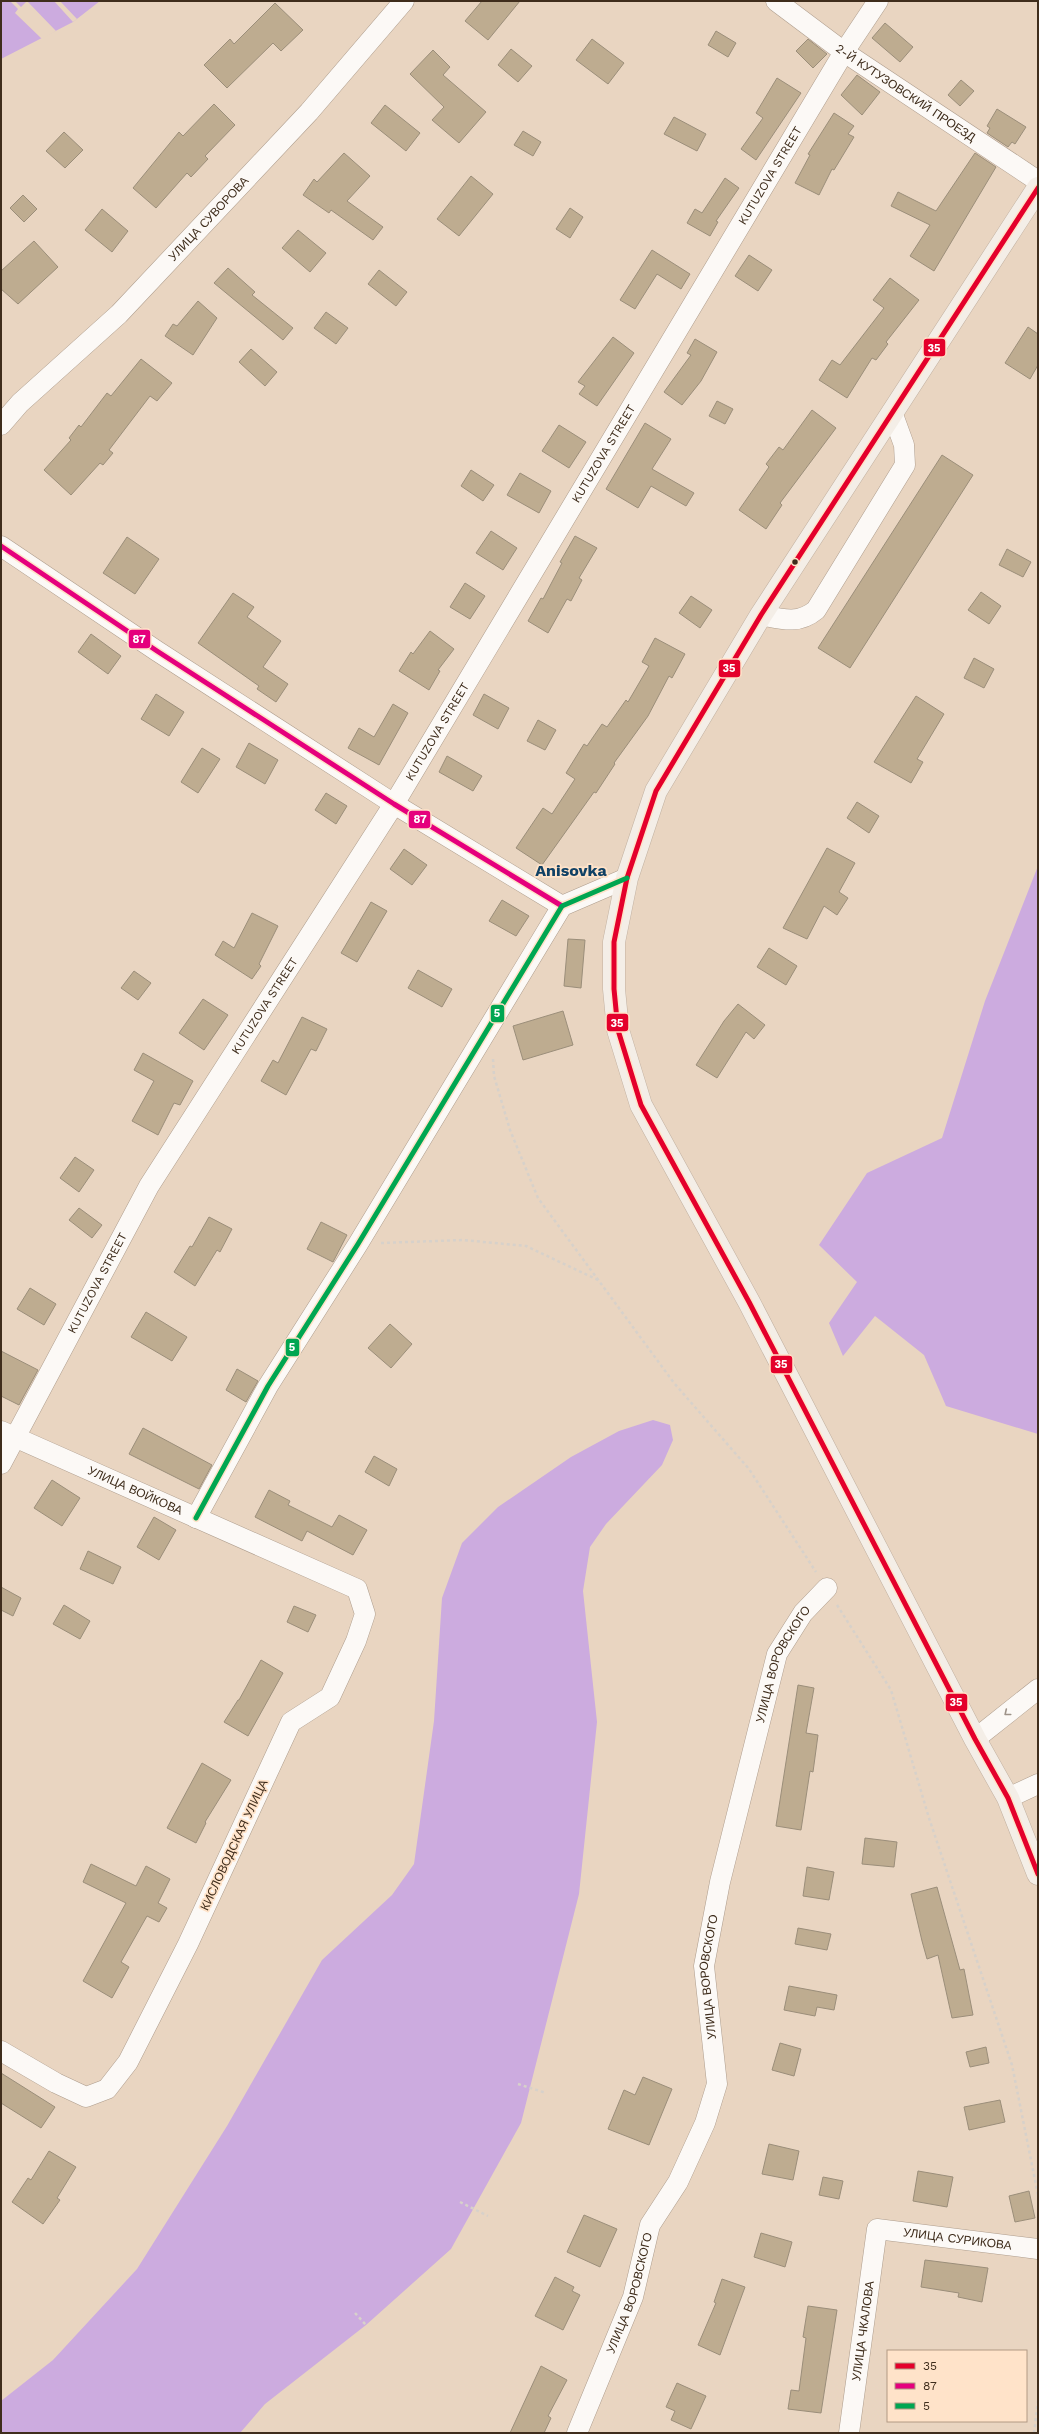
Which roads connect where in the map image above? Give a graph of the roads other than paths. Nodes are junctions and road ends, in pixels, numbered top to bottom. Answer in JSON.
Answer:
{"nodes":[{"id":1,"x":404,"y":1,"type":"edge"},
{"id":2,"x":776,"y":1,"type":"edge"},
{"id":3,"x":878,"y":1,"type":"edge"},
{"id":4,"x":844,"y":52,"type":"junction"},
{"id":5,"x":1038,"y":181,"type":"edge"},
{"id":6,"x":1038,"y":188,"type":"edge"},
{"id":7,"x":892,"y":412,"type":"junction"},
{"id":8,"x":1,"y":425,"type":"edge"},
{"id":9,"x":1,"y":546,"type":"edge"},
{"id":10,"x":761,"y":615,"type":"junction"},
{"id":11,"x":394,"y":804,"type":"junction"},
{"id":12,"x":626,"y":878,"type":"junction"},
{"id":13,"x":562,"y":906,"type":"junction"},
{"id":14,"x":8,"y":1435,"type":"edge"},
{"id":15,"x":1,"y":1464,"type":"edge"},
{"id":16,"x":196,"y":1518,"type":"junction"},
{"id":17,"x":826,"y":1588,"type":"road end"},
{"id":18,"x":357,"y":1589,"type":"joint"},
{"id":19,"x":1038,"y":1689,"type":"edge"},
{"id":20,"x":975,"y":1739,"type":"junction"},
{"id":21,"x":1038,"y":1784,"type":"edge"},
{"id":22,"x":1008,"y":1798,"type":"junction"},
{"id":23,"x":1038,"y":1874,"type":"edge"},
{"id":24,"x":1,"y":2051,"type":"edge"},
{"id":25,"x":877,"y":2229,"type":"joint"},
{"id":26,"x":1038,"y":2248,"type":"edge"},
{"id":27,"x":579,"y":2433,"type":"edge"},
{"id":28,"x":849,"y":2433,"type":"edge"}],
"edges":[{"from":1,"to":8,"type":"street","name":"УЛИЦА СУВОРОВА"},
{"from":2,"to":4,"type":"street","name":"2-Й КУТУЗОВСКИЙ ПРОЕЗД"},
{"from":3,"to":4,"type":"street","name":"KUTUZOVA STREET"},
{"from":4,"to":5,"type":"street","name":"2-Й КУТУЗОВСКИЙ ПРОЕЗД"},
{"from":4,"to":11,"type":"street","name":"KUTUZOVA STREET"},
{"from":6,"to":7,"type":"main road"},
{"from":7,"to":10,"type":"main road"},
{"from":7,"to":10,"type":"street"},
{"from":9,"to":11,"type":"street"},
{"from":10,"to":12,"type":"main road"},
{"from":11,"to":13,"type":"street"},
{"from":11,"to":14,"type":"street","name":"KUTUZOVA STREET"},
{"from":12,"to":13,"type":"street"},
{"from":12,"to":20,"type":"main road"},
{"from":13,"to":16,"type":"street"},
{"from":14,"to":15,"type":"street","name":"KUTUZOVA STREET"},
{"from":14,"to":16,"type":"street","name":"УЛИЦА ВОЙКОВА"},
{"from":16,"to":18,"type":"street","name":"УЛИЦА ВОЙКОВА"},
{"from":17,"to":27,"type":"street","name":"УЛИЦА ВОРОВСКОГО"},
{"from":18,"to":24,"type":"street","name":"КИСЛОВОДСКАЯ УЛИЦА"},
{"from":19,"to":20,"type":"street","one_way":true},
{"from":20,"to":22,"type":"main road"},
{"from":21,"to":22,"type":"street"},
{"from":22,"to":23,"type":"main road"},
{"from":25,"to":26,"type":"street","name":"УЛИЦА СУРИКОВА"},
{"from":25,"to":28,"type":"street","name":"УЛИЦА ЧКАЛОВА"}]}
